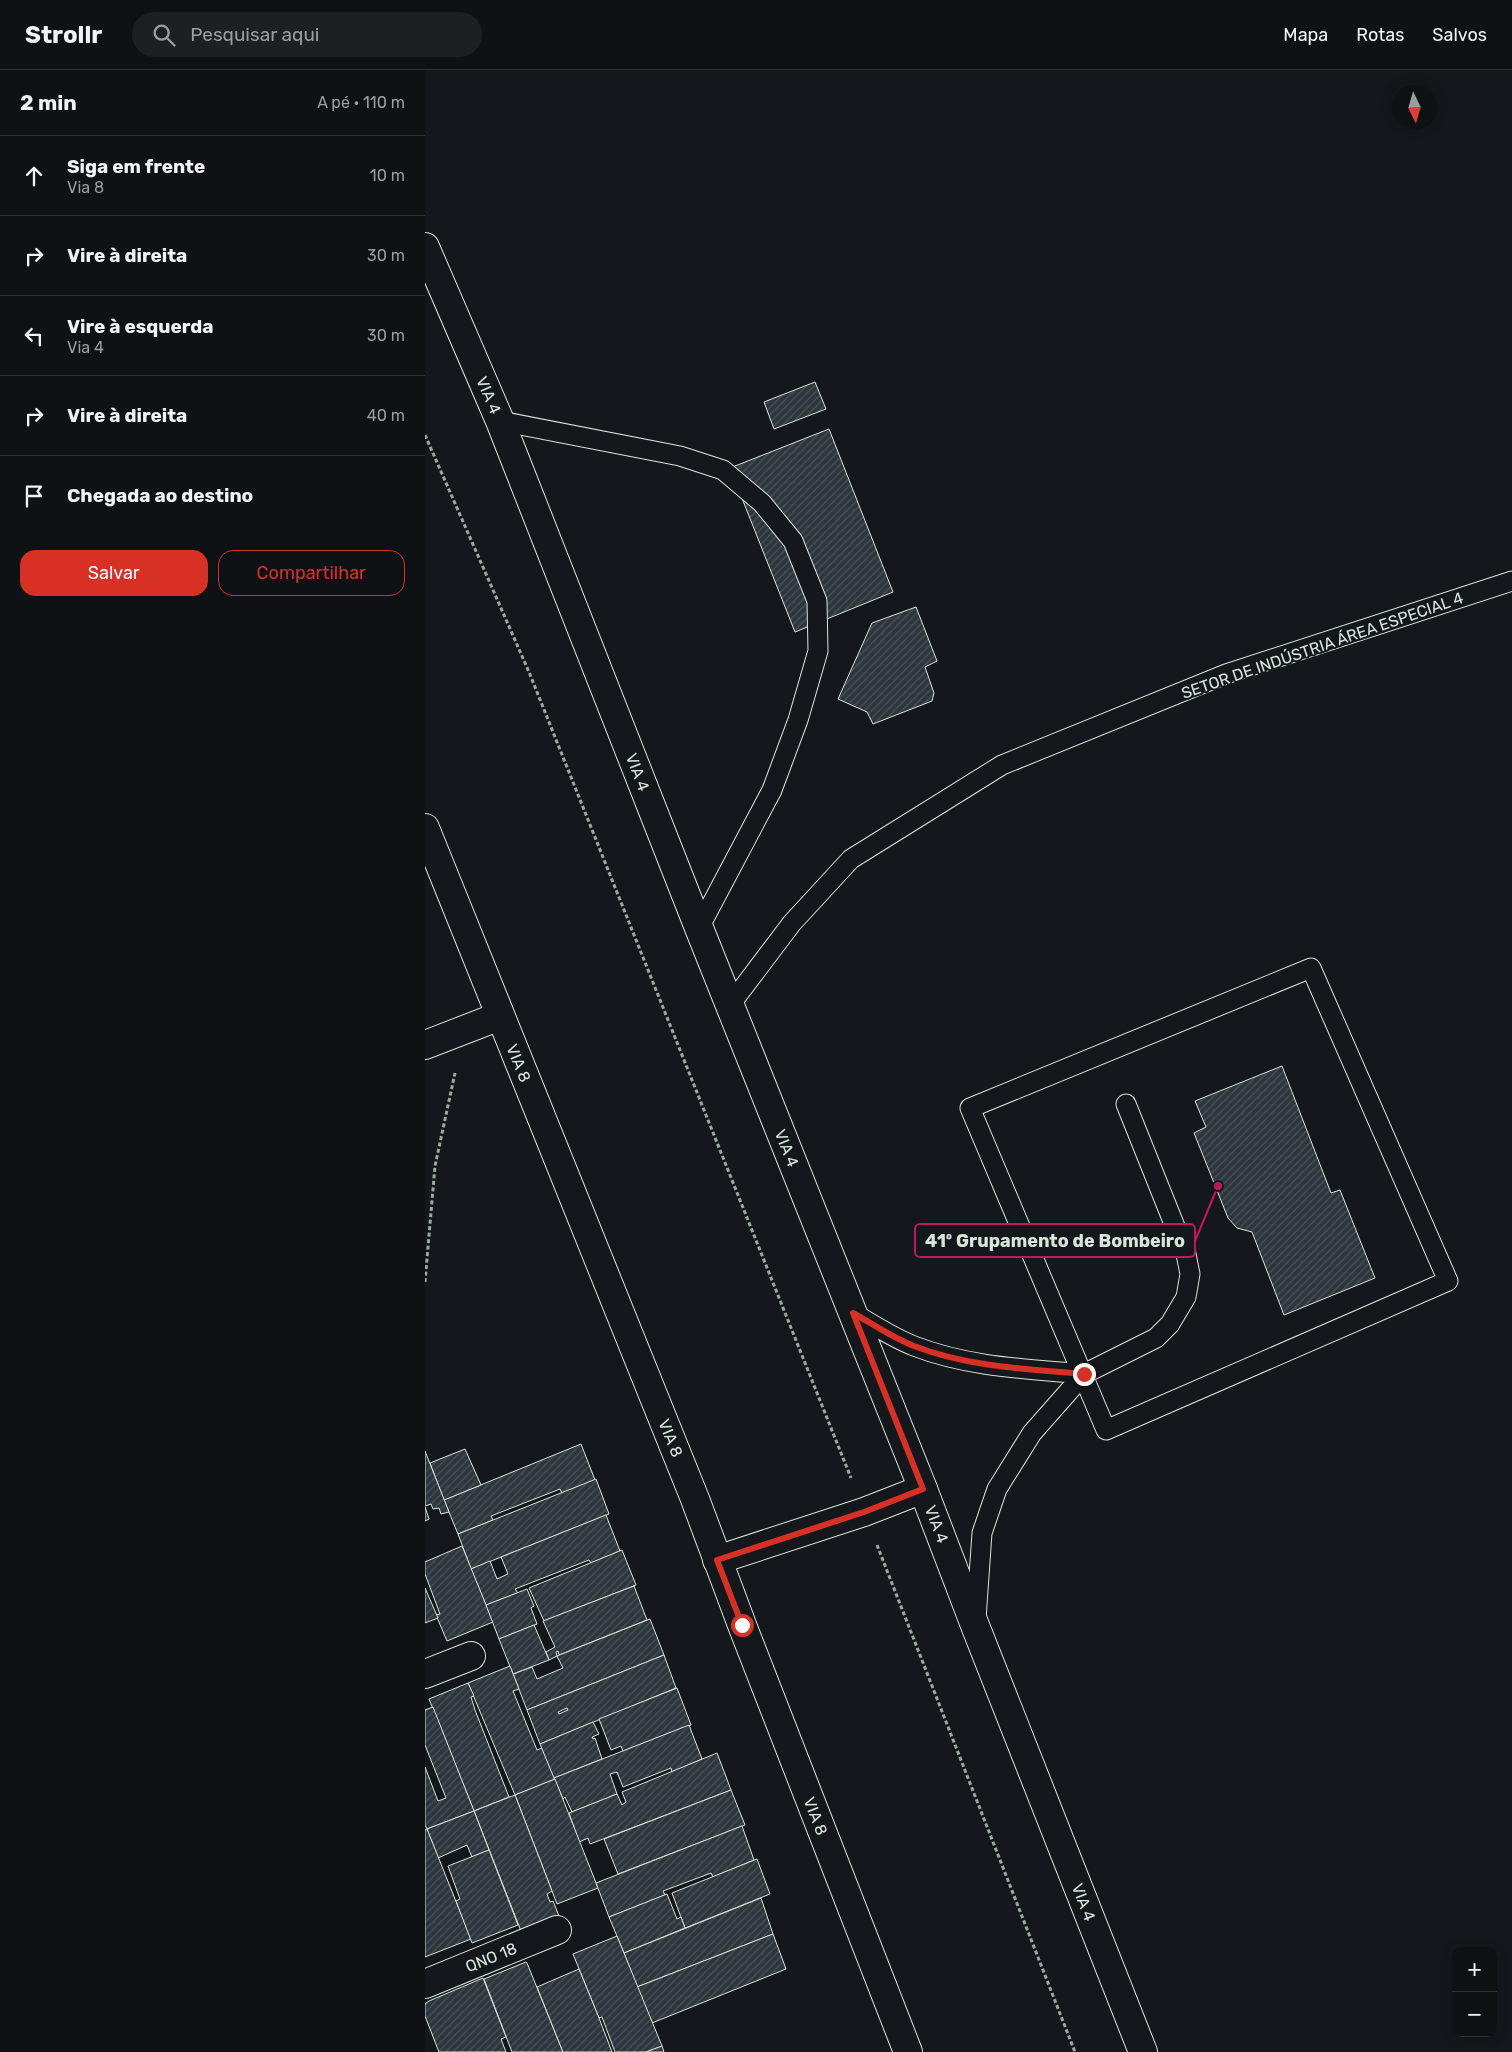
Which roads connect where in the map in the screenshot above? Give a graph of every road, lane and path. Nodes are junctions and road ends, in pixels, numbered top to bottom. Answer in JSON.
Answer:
{"nodes":[{"id":1,"x":425,"y":247,"type":"edge"},
{"id":2,"x":500,"y":421,"type":"junction"},
{"id":3,"x":425,"y":435,"type":"edge"},
{"id":4,"x":1512,"y":582,"type":"edge"},
{"id":5,"x":425,"y":828,"type":"edge"},
{"id":6,"x":699,"y":928,"type":"junction"},
{"id":7,"x":730,"y":1005,"type":"junction"},
{"id":8,"x":500,"y":1016,"type":"junction"},
{"id":9,"x":468,"y":1029,"type":"junction"},
{"id":10,"x":425,"y":1045,"type":"edge"},
{"id":11,"x":1126,"y":1104,"type":"dead end"},
{"id":12,"x":425,"y":1282,"type":"edge"},
{"id":13,"x":853,"y":1313,"type":"junction"},
{"id":14,"x":1084,"y":1374,"type":"junction"},
{"id":15,"x":923,"y":1489,"type":"junction"},
{"id":16,"x":864,"y":1512,"type":"junction"},
{"id":17,"x":717,"y":1560,"type":"junction"},
{"id":18,"x":976,"y":1628,"type":"junction"},
{"id":19,"x":471,"y":1656,"type":"dead end"},
{"id":20,"x":425,"y":1674,"type":"edge"},
{"id":21,"x":557,"y":1930,"type":"dead end"},
{"id":22,"x":425,"y":1984,"type":"edge"},
{"id":23,"x":908,"y":2052,"type":"edge"},
{"id":24,"x":1075,"y":2052,"type":"edge"},
{"id":25,"x":1143,"y":2052,"type":"edge"}],
"edges":[{"from":1,"to":2,"type":"main road","name":"VIA 4"},
{"from":2,"to":6,"type":"main road","name":"VIA 4"},
{"from":2,"to":6,"type":"lane"},
{"from":3,"to":16,"type":"path"},
{"from":4,"to":7,"type":"lane","name":"SETOR DE INDÚSTRIA ÁREA ESPECIAL 4"},
{"from":5,"to":8,"type":"main road","name":"VIA 8"},
{"from":6,"to":7,"type":"main road","name":"VIA 4"},
{"from":7,"to":13,"type":"main road","name":"VIA 4"},
{"from":8,"to":9,"type":"main road"},
{"from":8,"to":17,"type":"main road","name":"VIA 8"},
{"from":9,"to":10,"type":"main road"},
{"from":9,"to":12,"type":"path"},
{"from":11,"to":14,"type":"lane"},
{"from":13,"to":14,"type":"lane"},
{"from":13,"to":15,"type":"main road","name":"VIA 4"},
{"from":14,"to":14,"type":"lane"},
{"from":14,"to":18,"type":"lane"},
{"from":15,"to":16,"type":"main road"},
{"from":15,"to":18,"type":"main road","name":"VIA 4"},
{"from":16,"to":17,"type":"main road"},
{"from":16,"to":24,"type":"path"},
{"from":17,"to":23,"type":"main road","name":"VIA 8"},
{"from":18,"to":25,"type":"main road","name":"VIA 4"},
{"from":19,"to":20,"type":"main road"},
{"from":21,"to":22,"type":"main road","name":"QNO 18"}]}
